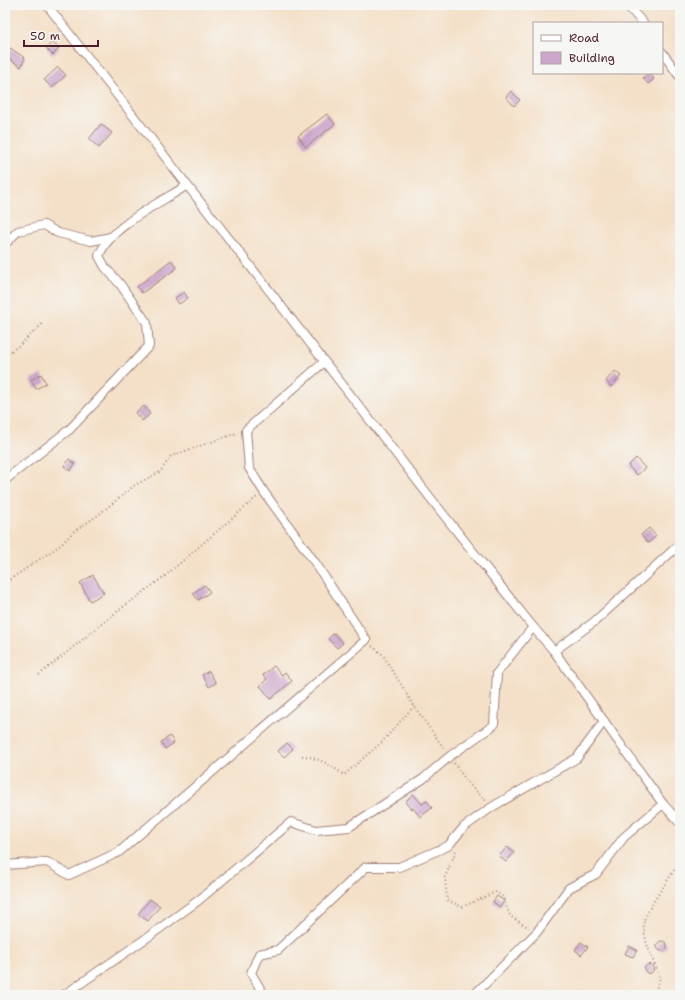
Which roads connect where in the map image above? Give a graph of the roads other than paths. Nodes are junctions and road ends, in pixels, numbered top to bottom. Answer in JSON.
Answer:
{"nodes":[{"id":1,"x":47,"y":5,"type":"edge"},
{"id":2,"x":627,"y":5,"type":"edge"},
{"id":3,"x":642,"y":22,"type":"edge"},
{"id":4,"x":663,"y":53,"type":"edge"},
{"id":5,"x":680,"y":77,"type":"edge"},
{"id":6,"x":186,"y":186,"type":"junction"},
{"id":7,"x":111,"y":237,"type":"junction"},
{"id":8,"x":5,"y":244,"type":"edge"},
{"id":9,"x":324,"y":362,"type":"junction"},
{"id":10,"x":5,"y":480,"type":"edge"},
{"id":11,"x":680,"y":544,"type":"edge"},
{"id":12,"x":533,"y":627,"type":"junction"},
{"id":13,"x":554,"y":651,"type":"junction"},
{"id":14,"x":604,"y":721,"type":"junction"},
{"id":15,"x":663,"y":804,"type":"junction"},
{"id":16,"x":680,"y":823,"type":"edge"},
{"id":17,"x":5,"y":865,"type":"edge"},
{"id":18,"x":64,"y":995,"type":"edge"},
{"id":19,"x":264,"y":995,"type":"edge"},
{"id":20,"x":474,"y":995,"type":"edge"}],
"edges":[{"from":1,"to":6,"type":"street"},
{"from":2,"to":3,"type":"street"},
{"from":4,"to":5,"type":"street"},
{"from":6,"to":7,"type":"street"},
{"from":6,"to":9,"type":"street"},
{"from":7,"to":8,"type":"street"},
{"from":7,"to":10,"type":"street"},
{"from":9,"to":12,"type":"street"},
{"from":9,"to":17,"type":"street"},
{"from":11,"to":13,"type":"street"},
{"from":12,"to":13,"type":"street"},
{"from":12,"to":18,"type":"street"},
{"from":13,"to":14,"type":"street"},
{"from":14,"to":15,"type":"street"},
{"from":14,"to":19,"type":"street"},
{"from":15,"to":16,"type":"street"},
{"from":15,"to":20,"type":"street"}]}
